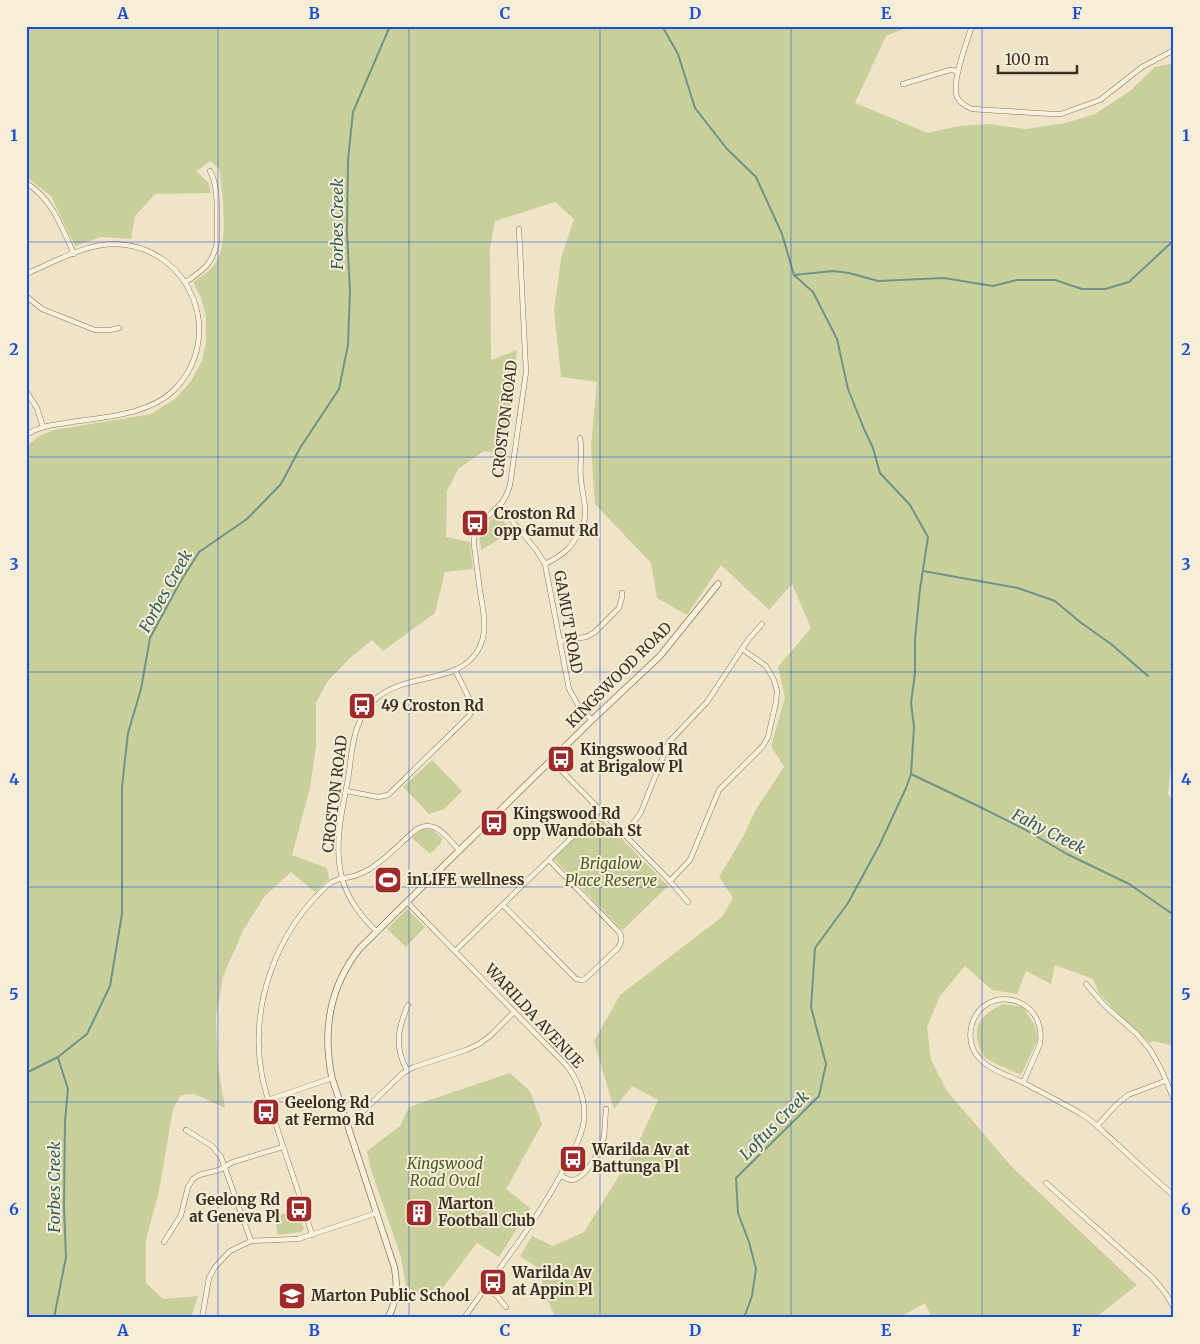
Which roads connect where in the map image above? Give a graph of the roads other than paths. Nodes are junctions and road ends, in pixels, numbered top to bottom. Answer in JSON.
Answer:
{"nodes":[{"id":1,"x":972,"y":26,"type":"edge"},
{"id":2,"x":1174,"y":50,"type":"edge"},
{"id":3,"x":958,"y":70,"type":"junction"},
{"id":4,"x":903,"y":84,"type":"dead end"},
{"id":5,"x":210,"y":171,"type":"dead end"},
{"id":6,"x":26,"y":182,"type":"edge"},
{"id":7,"x":519,"y":229,"type":"dead end"},
{"id":8,"x":74,"y":254,"type":"junction"},
{"id":9,"x":26,"y":274,"type":"edge"},
{"id":10,"x":186,"y":282,"type":"junction"},
{"id":11,"x":26,"y":296,"type":"edge"},
{"id":12,"x":119,"y":328,"type":"dead end"},
{"id":13,"x":26,"y":392,"type":"edge"},
{"id":14,"x":43,"y":427,"type":"junction"},
{"id":15,"x":26,"y":435,"type":"edge"},
{"id":16,"x":580,"y":438,"type":"dead end"},
{"id":17,"x":500,"y":505,"type":"junction"},
{"id":18,"x":545,"y":564,"type":"junction"},
{"id":19,"x":718,"y":584,"type":"dead end"},
{"id":20,"x":622,"y":593,"type":"dead end"},
{"id":21,"x":762,"y":624,"type":"dead end"},
{"id":22,"x":560,"y":641,"type":"junction"},
{"id":23,"x":742,"y":649,"type":"junction"},
{"id":24,"x":456,"y":670,"type":"junction"},
{"id":25,"x":592,"y":720,"type":"junction"},
{"id":26,"x":552,"y":761,"type":"junction"},
{"id":27,"x":346,"y":791,"type":"junction"},
{"id":28,"x":600,"y":810,"type":"junction"},
{"id":29,"x":623,"y":834,"type":"junction"},
{"id":30,"x":460,"y":851,"type":"junction"},
{"id":31,"x":549,"y":860,"type":"junction"},
{"id":32,"x":342,"y":878,"type":"junction"},
{"id":33,"x":670,"y":882,"type":"junction"},
{"id":34,"x":407,"y":902,"type":"junction"},
{"id":35,"x":688,"y":902,"type":"dead end"},
{"id":36,"x":502,"y":905,"type":"junction"},
{"id":37,"x":377,"y":932,"type":"junction"},
{"id":38,"x":455,"y":951,"type":"junction"},
{"id":39,"x":1086,"y":984,"type":"dead end"},
{"id":40,"x":408,"y":1005,"type":"dead end"},
{"id":41,"x":514,"y":1012,"type":"junction"},
{"id":42,"x":407,"y":1070,"type":"junction"},
{"id":43,"x":332,"y":1078,"type":"junction"},
{"id":44,"x":1166,"y":1081,"type":"junction"},
{"id":45,"x":1023,"y":1083,"type":"junction"},
{"id":46,"x":268,"y":1100,"type":"junction"},
{"id":47,"x":1174,"y":1100,"type":"edge"},
{"id":48,"x":606,"y":1110,"type":"dead end"},
{"id":49,"x":347,"y":1123,"type":"junction"},
{"id":50,"x":1097,"y":1126,"type":"junction"},
{"id":51,"x":186,"y":1130,"type":"dead end"},
{"id":52,"x":283,"y":1147,"type":"junction"},
{"id":53,"x":225,"y":1167,"type":"junction"},
{"id":54,"x":561,"y":1176,"type":"junction"},
{"id":55,"x":1046,"y":1183,"type":"dead end"},
{"id":56,"x":1174,"y":1196,"type":"edge"},
{"id":57,"x":377,"y":1213,"type":"junction"},
{"id":58,"x":312,"y":1235,"type":"junction"},
{"id":59,"x":251,"y":1241,"type":"junction"},
{"id":60,"x":164,"y":1242,"type":"dead end"},
{"id":61,"x":486,"y":1287,"type":"junction"},
{"id":62,"x":506,"y":1307,"type":"dead end"},
{"id":63,"x":1174,"y":1308,"type":"edge"},
{"id":64,"x":202,"y":1318,"type":"edge"},
{"id":65,"x":388,"y":1318,"type":"edge"},
{"id":66,"x":464,"y":1318,"type":"edge"}],
"edges":[{"from":1,"to":3,"type":"street"},
{"from":2,"to":3,"type":"street"},
{"from":3,"to":4,"type":"street"},
{"from":5,"to":10,"type":"street"},
{"from":6,"to":8,"type":"street"},
{"from":7,"to":17,"type":"street","name":"CROSTON ROAD"},
{"from":8,"to":9,"type":"street"},
{"from":8,"to":10,"type":"street"},
{"from":10,"to":14,"type":"street"},
{"from":11,"to":12,"type":"street"},
{"from":13,"to":14,"type":"street"},
{"from":14,"to":15,"type":"street"},
{"from":16,"to":18,"type":"street"},
{"from":17,"to":18,"type":"street","name":"GAMUT ROAD"},
{"from":17,"to":24,"type":"street","name":"CROSTON ROAD"},
{"from":18,"to":22,"type":"street","name":"GAMUT ROAD"},
{"from":19,"to":25,"type":"street","name":"KINGSWOOD ROAD"},
{"from":20,"to":22,"type":"street"},
{"from":21,"to":23,"type":"street"},
{"from":22,"to":25,"type":"street","name":"GAMUT ROAD"},
{"from":23,"to":29,"type":"street"},
{"from":23,"to":33,"type":"street"},
{"from":24,"to":27,"type":"street","name":"CROSTON ROAD"},
{"from":24,"to":27,"type":"street"},
{"from":25,"to":26,"type":"street","name":"KINGSWOOD ROAD"},
{"from":26,"to":28,"type":"street"},
{"from":26,"to":30,"type":"street","name":"KINGSWOOD ROAD"},
{"from":27,"to":32,"type":"street","name":"CROSTON ROAD"},
{"from":28,"to":29,"type":"street"},
{"from":28,"to":31,"type":"street"},
{"from":29,"to":33,"type":"street"},
{"from":30,"to":32,"type":"street"},
{"from":30,"to":34,"type":"street","name":"KINGSWOOD ROAD"},
{"from":31,"to":36,"type":"street"},
{"from":31,"to":36,"type":"street"},
{"from":32,"to":37,"type":"street","name":"CROSTON ROAD"},
{"from":32,"to":46,"type":"street"},
{"from":33,"to":35,"type":"street"},
{"from":34,"to":37,"type":"street","name":"KINGSWOOD ROAD"},
{"from":34,"to":38,"type":"street","name":"WARILDA AVENUE"},
{"from":36,"to":38,"type":"street"},
{"from":37,"to":43,"type":"street","name":"KINGSWOOD ROAD"},
{"from":38,"to":41,"type":"street","name":"WARILDA AVENUE"},
{"from":39,"to":44,"type":"street"},
{"from":40,"to":42,"type":"street"},
{"from":41,"to":42,"type":"street"},
{"from":41,"to":54,"type":"street","name":"WARILDA AVENUE"},
{"from":42,"to":49,"type":"street"},
{"from":43,"to":46,"type":"street"},
{"from":43,"to":49,"type":"street","name":"KINGSWOOD ROAD"},
{"from":44,"to":47,"type":"street"},
{"from":44,"to":50,"type":"street"},
{"from":45,"to":45,"type":"street"},
{"from":45,"to":50,"type":"street"},
{"from":46,"to":52,"type":"street"},
{"from":48,"to":54,"type":"street"},
{"from":49,"to":57,"type":"street","name":"KINGSWOOD ROAD"},
{"from":50,"to":56,"type":"street"},
{"from":51,"to":53,"type":"street"},
{"from":52,"to":53,"type":"street"},
{"from":52,"to":58,"type":"street"},
{"from":53,"to":59,"type":"street"},
{"from":53,"to":60,"type":"street"},
{"from":54,"to":61,"type":"street","name":"WARILDA AVENUE"},
{"from":55,"to":63,"type":"street"},
{"from":57,"to":58,"type":"street"},
{"from":57,"to":65,"type":"street","name":"KINGSWOOD ROAD"},
{"from":58,"to":59,"type":"street"},
{"from":59,"to":64,"type":"street"},
{"from":61,"to":62,"type":"street"},
{"from":61,"to":66,"type":"street","name":"WARILDA AVENUE"}]}
